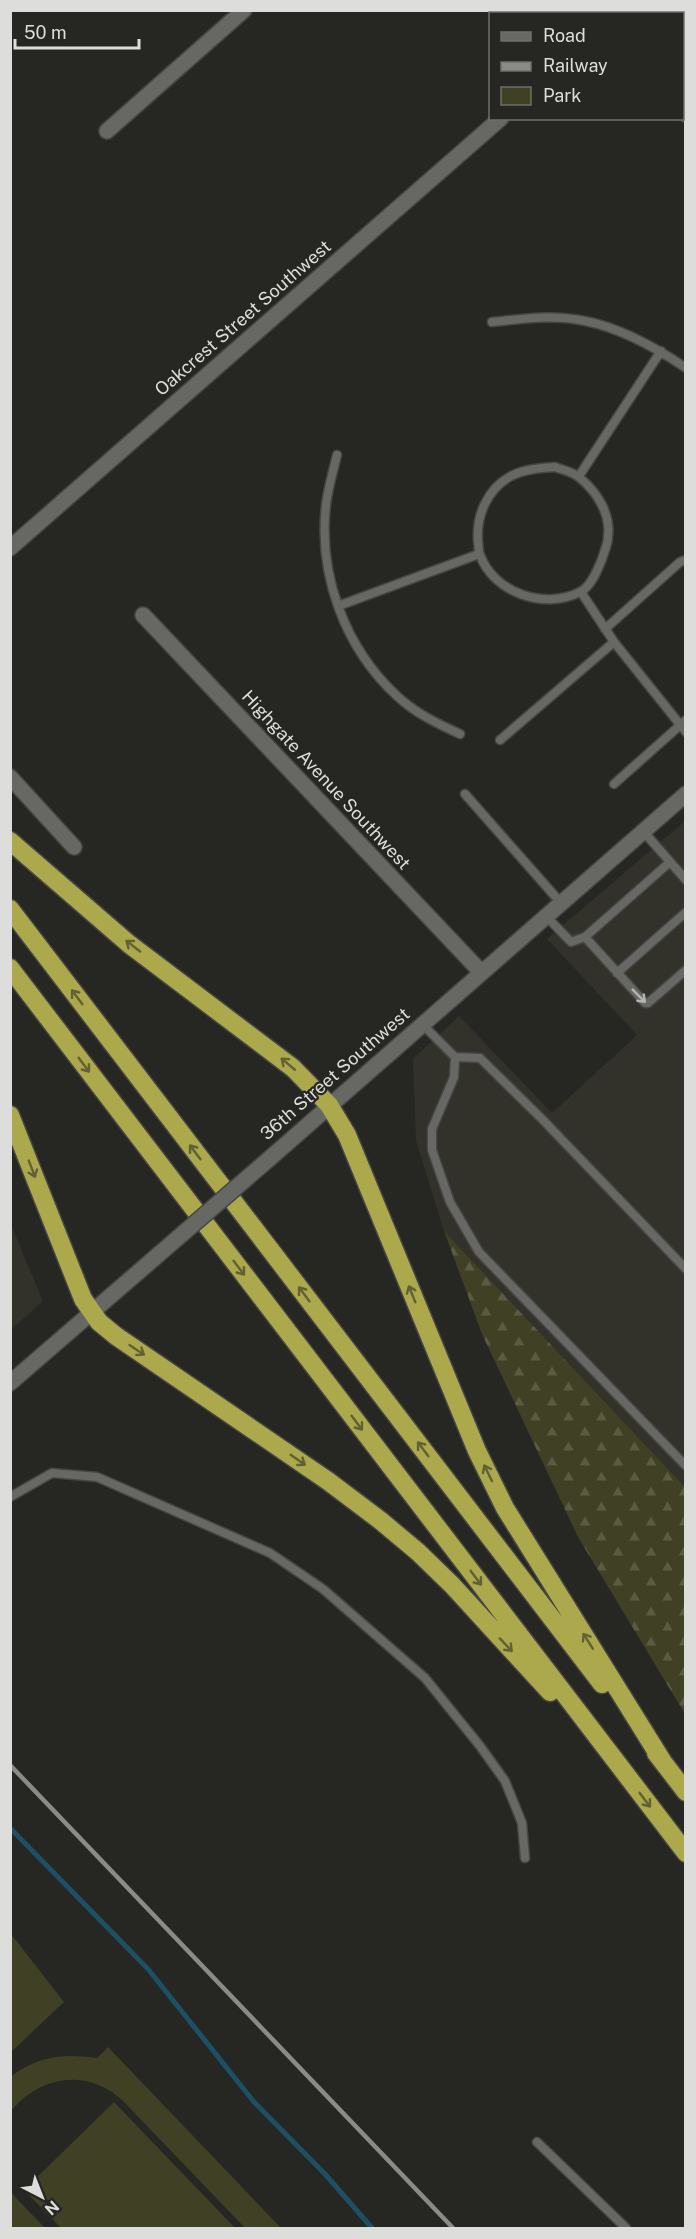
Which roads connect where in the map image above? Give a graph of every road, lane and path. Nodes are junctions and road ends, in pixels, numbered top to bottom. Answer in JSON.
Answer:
{"nodes":[{"id":1,"x":244,"y":10,"type":"edge"},
{"id":2,"x":499,"y":120,"type":"edge"},
{"id":3,"x":106,"y":131,"type":"dead end"},
{"id":4,"x":492,"y":322,"type":"dead end"},
{"id":5,"x":661,"y":351,"type":"junction"},
{"id":6,"x":686,"y":368,"type":"edge"},
{"id":7,"x":337,"y":455,"type":"dead end"},
{"id":8,"x":579,"y":476,"type":"junction"},
{"id":9,"x":10,"y":548,"type":"edge"},
{"id":10,"x":479,"y":554,"type":"junction"},
{"id":11,"x":686,"y":561,"type":"edge"},
{"id":12,"x":581,"y":592,"type":"junction"},
{"id":13,"x":338,"y":606,"type":"junction"},
{"id":14,"x":143,"y":615,"type":"dead end"},
{"id":15,"x":605,"y":629,"type":"junction"},
{"id":16,"x":614,"y":642,"type":"junction"},
{"id":17,"x":684,"y":726,"type":"edge"},
{"id":18,"x":460,"y":734,"type":"dead end"},
{"id":19,"x":500,"y":740,"type":"dead end"},
{"id":20,"x":10,"y":777,"type":"edge"},
{"id":21,"x":614,"y":784,"type":"dead end"},
{"id":22,"x":465,"y":794,"type":"dead end"},
{"id":23,"x":686,"y":794,"type":"edge"},
{"id":24,"x":643,"y":831,"type":"junction"},
{"id":25,"x":10,"y":841,"type":"edge"},
{"id":26,"x":74,"y":847,"type":"dead end"},
{"id":27,"x":670,"y":862,"type":"junction"},
{"id":28,"x":686,"y":880,"type":"edge"},
{"id":29,"x":561,"y":903,"type":"junction"},
{"id":30,"x":10,"y":909,"type":"edge"},
{"id":31,"x":686,"y":912,"type":"edge"},
{"id":32,"x":546,"y":916,"type":"junction"},
{"id":33,"x":585,"y":937,"type":"junction"},
{"id":34,"x":10,"y":968,"type":"edge"},
{"id":35,"x":686,"y":970,"type":"edge"},
{"id":36,"x":481,"y":972,"type":"junction"},
{"id":37,"x":617,"y":973,"type":"junction"},
{"id":38,"x":422,"y":1024,"type":"junction"},
{"id":39,"x":455,"y":1057,"type":"junction"},
{"id":40,"x":330,"y":1105,"type":"junction"},
{"id":41,"x":10,"y":1115,"type":"edge"},
{"id":42,"x":686,"y":1269,"type":"edge"},
{"id":43,"x":92,"y":1313,"type":"junction"},
{"id":44,"x":10,"y":1383,"type":"edge"},
{"id":45,"x":686,"y":1466,"type":"edge"},
{"id":46,"x":10,"y":1497,"type":"edge"},
{"id":47,"x":663,"y":1762,"type":"junction"},
{"id":48,"x":628,"y":1778,"type":"junction"},
{"id":49,"x":686,"y":1792,"type":"edge"},
{"id":50,"x":686,"y":1853,"type":"edge"},
{"id":51,"x":525,"y":1858,"type":"dead end"},
{"id":52,"x":537,"y":2142,"type":"dead end"},
{"id":53,"x":626,"y":2229,"type":"edge"}],
"edges":[{"from":1,"to":3,"type":"street"},
{"from":2,"to":9,"type":"street","name":"Oakcrest Street Southwest"},
{"from":4,"to":5,"type":"lane"},
{"from":5,"to":6,"type":"lane"},
{"from":5,"to":8,"type":"lane"},
{"from":7,"to":13,"type":"lane"},
{"from":8,"to":10,"type":"lane"},
{"from":8,"to":12,"type":"lane"},
{"from":10,"to":12,"type":"lane"},
{"from":10,"to":13,"type":"lane"},
{"from":11,"to":15,"type":"lane"},
{"from":12,"to":15,"type":"lane"},
{"from":13,"to":18,"type":"lane"},
{"from":14,"to":36,"type":"street","name":"Highgate Avenue Southwest"},
{"from":15,"to":16,"type":"lane"},
{"from":16,"to":17,"type":"lane"},
{"from":16,"to":19,"type":"lane"},
{"from":17,"to":21,"type":"lane"},
{"from":20,"to":26,"type":"street"},
{"from":22,"to":29,"type":"lane"},
{"from":23,"to":24,"type":"street","name":"36th Street Southwest"},
{"from":24,"to":27,"type":"lane"},
{"from":24,"to":29,"type":"street","name":"36th Street Southwest"},
{"from":40,"to":25,"type":"highway","one_way":true},
{"from":27,"to":28,"type":"lane"},
{"from":27,"to":33,"type":"lane"},
{"from":29,"to":32,"type":"street","name":"36th Street Southwest"},
{"from":47,"to":30,"type":"highway","one_way":true},
{"from":31,"to":37,"type":"lane"},
{"from":32,"to":33,"type":"lane"},
{"from":32,"to":36,"type":"street","name":"36th Street Southwest"},
{"from":33,"to":37,"type":"lane"},
{"from":34,"to":48,"type":"highway","one_way":true},
{"from":37,"to":35,"type":"lane","one_way":true},
{"from":36,"to":38,"type":"street","name":"36th Street Southwest"},
{"from":38,"to":39,"type":"lane"},
{"from":38,"to":40,"type":"street","name":"36th Street Southwest"},
{"from":39,"to":42,"type":"lane"},
{"from":39,"to":45,"type":"lane"},
{"from":40,"to":43,"type":"street","name":"36th Street Southwest","bridge":true},
{"from":47,"to":40,"type":"highway","one_way":true},
{"from":41,"to":43,"type":"highway","one_way":true},
{"from":43,"to":44,"type":"street","name":"36th Street Southwest"},
{"from":43,"to":48,"type":"highway","one_way":true},
{"from":46,"to":51,"type":"lane"},
{"from":47,"to":49,"type":"highway"},
{"from":48,"to":50,"type":"highway","one_way":true},
{"from":52,"to":53,"type":"lane"}]}
